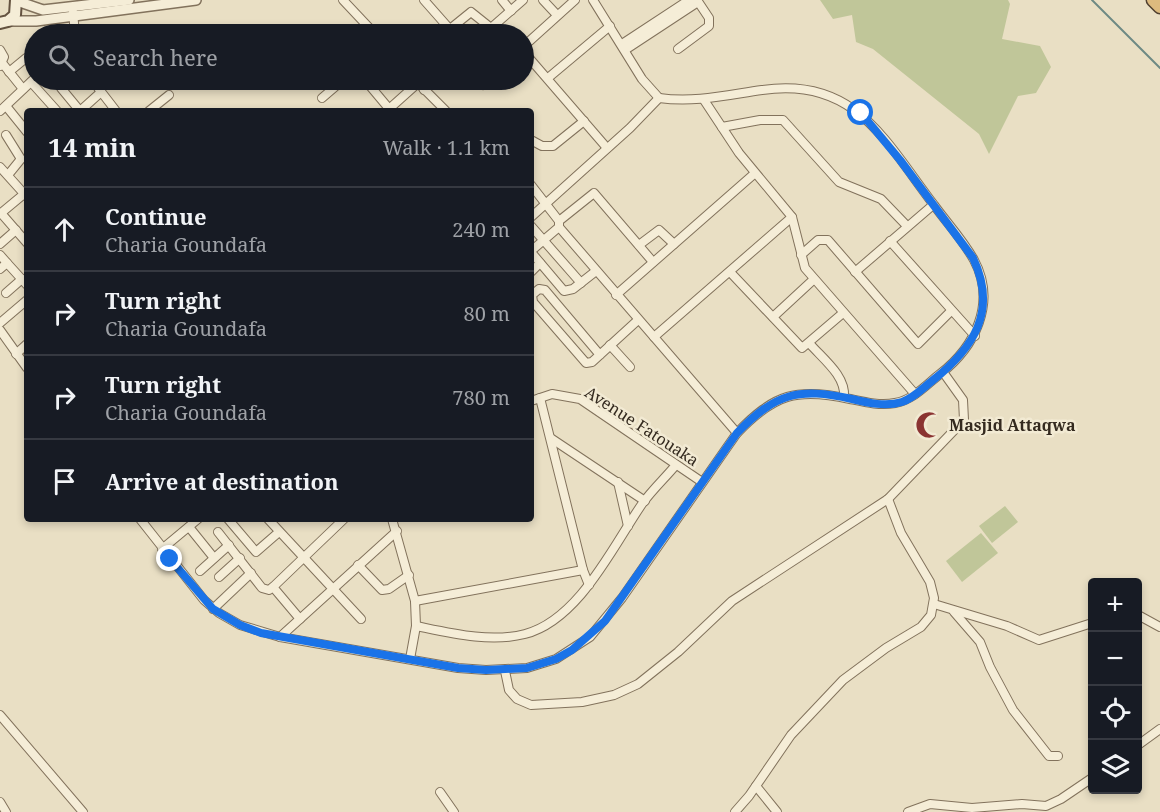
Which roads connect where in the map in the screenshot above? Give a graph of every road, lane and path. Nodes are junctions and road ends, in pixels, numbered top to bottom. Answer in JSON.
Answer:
{"nodes":[{"id":1,"x":129,"y":0,"type":"edge"},
{"id":2,"x":196,"y":0,"type":"edge"},
{"id":3,"x":343,"y":0,"type":"edge"},
{"id":4,"x":424,"y":0,"type":"edge"},
{"id":5,"x":502,"y":0,"type":"edge"},
{"id":6,"x":523,"y":0,"type":"edge"},
{"id":7,"x":543,"y":0,"type":"edge"},
{"id":8,"x":575,"y":0,"type":"edge"},
{"id":9,"x":593,"y":0,"type":"edge"},
{"id":10,"x":688,"y":0,"type":"edge"},
{"id":11,"x":1153,"y":0,"type":"edge"},
{"id":12,"x":16,"y":1,"type":"edge"},
{"id":13,"x":698,"y":1,"type":"edge"},
{"id":14,"x":1160,"y":7,"type":"edge"},
{"id":15,"x":511,"y":11,"type":"junction"},
{"id":16,"x":73,"y":12,"type":"junction"},
{"id":17,"x":557,"y":15,"type":"junction"},
{"id":18,"x":4,"y":22,"type":"edge"},
{"id":19,"x":74,"y":24,"type":"edge"},
{"id":20,"x":366,"y":24,"type":"edge"},
{"id":21,"x":445,"y":24,"type":"edge"},
{"id":22,"x":460,"y":24,"type":"edge"},
{"id":23,"x":485,"y":24,"type":"edge"},
{"id":24,"x":495,"y":24,"type":"edge"},
{"id":25,"x":610,"y":26,"type":"junction"},
{"id":26,"x":534,"y":37,"type":"edge"},
{"id":27,"x":623,"y":47,"type":"junction"},
{"id":28,"x":678,"y":49,"type":"dead end"},
{"id":29,"x":0,"y":50,"type":"edge"},
{"id":30,"x":24,"y":60,"type":"edge"},
{"id":31,"x":534,"y":63,"type":"edge"},
{"id":32,"x":1,"y":65,"type":"edge"},
{"id":33,"x":9,"y":72,"type":"junction"},
{"id":34,"x":548,"y":78,"type":"junction"},
{"id":35,"x":23,"y":90,"type":"joint"},
{"id":36,"x":41,"y":90,"type":"edge"},
{"id":37,"x":63,"y":90,"type":"edge"},
{"id":38,"x":98,"y":90,"type":"edge"},
{"id":39,"x":331,"y":90,"type":"edge"},
{"id":40,"x":373,"y":90,"type":"edge"},
{"id":41,"x":408,"y":90,"type":"edge"},
{"id":42,"x":424,"y":90,"type":"edge"},
{"id":43,"x":100,"y":93,"type":"junction"},
{"id":44,"x":169,"y":95,"type":"dead end"},
{"id":45,"x":322,"y":98,"type":"dead end"},
{"id":46,"x":659,"y":98,"type":"junction"},
{"id":47,"x":704,"y":100,"type":"junction"},
{"id":48,"x":3,"y":108,"type":"edge"},
{"id":49,"x":55,"y":108,"type":"edge"},
{"id":50,"x":78,"y":108,"type":"edge"},
{"id":51,"x":83,"y":108,"type":"edge"},
{"id":52,"x":113,"y":108,"type":"edge"},
{"id":53,"x":153,"y":108,"type":"edge"},
{"id":54,"x":388,"y":108,"type":"edge"},
{"id":55,"x":392,"y":108,"type":"edge"},
{"id":56,"x":443,"y":108,"type":"edge"},
{"id":57,"x":584,"y":121,"type":"junction"},
{"id":58,"x":722,"y":127,"type":"junction"},
{"id":59,"x":24,"y":129,"type":"edge"},
{"id":60,"x":6,"y":135,"type":"dead end"},
{"id":61,"x":534,"y":142,"type":"edge"},
{"id":62,"x":607,"y":148,"type":"junction"},
{"id":63,"x":3,"y":171,"type":"edge"},
{"id":64,"x":754,"y":174,"type":"junction"},
{"id":65,"x":534,"y":189,"type":"edge"},
{"id":66,"x":24,"y":195,"type":"edge"},
{"id":67,"x":24,"y":197,"type":"edge"},
{"id":68,"x":546,"y":203,"type":"junction"},
{"id":69,"x":933,"y":205,"type":"junction"},
{"id":70,"x":1,"y":213,"type":"edge"},
{"id":71,"x":534,"y":214,"type":"edge"},
{"id":72,"x":792,"y":217,"type":"junction"},
{"id":73,"x":559,"y":224,"type":"junction"},
{"id":74,"x":907,"y":226,"type":"junction"},
{"id":75,"x":534,"y":229,"type":"edge"},
{"id":76,"x":16,"y":230,"type":"junction"},
{"id":77,"x":24,"y":239,"type":"edge"},
{"id":78,"x":544,"y":240,"type":"junction"},
{"id":79,"x":890,"y":241,"type":"junction"},
{"id":80,"x":0,"y":244,"type":"edge"},
{"id":81,"x":674,"y":244,"type":"junction"},
{"id":82,"x":639,"y":245,"type":"junction"},
{"id":83,"x":534,"y":249,"type":"edge"},
{"id":84,"x":0,"y":255,"type":"edge"},
{"id":85,"x":801,"y":255,"type":"junction"},
{"id":86,"x":534,"y":256,"type":"edge"},
{"id":87,"x":653,"y":262,"type":"junction"},
{"id":88,"x":7,"y":263,"type":"junction"},
{"id":89,"x":540,"y":263,"type":"junction"},
{"id":90,"x":0,"y":269,"type":"edge"},
{"id":91,"x":534,"y":269,"type":"edge"},
{"id":92,"x":596,"y":271,"type":"junction"},
{"id":93,"x":730,"y":272,"type":"junction"},
{"id":94,"x":855,"y":272,"type":"junction"},
{"id":95,"x":813,"y":280,"type":"junction"},
{"id":96,"x":24,"y":282,"type":"edge"},
{"id":97,"x":581,"y":283,"type":"junction"},
{"id":98,"x":6,"y":293,"type":"dead end"},
{"id":99,"x":534,"y":293,"type":"edge"},
{"id":100,"x":616,"y":295,"type":"junction"},
{"id":101,"x":24,"y":303,"type":"edge"},
{"id":102,"x":534,"y":303,"type":"edge"},
{"id":103,"x":951,"y":311,"type":"junction"},
{"id":104,"x":843,"y":313,"type":"junction"},
{"id":105,"x":773,"y":317,"type":"junction"},
{"id":106,"x":638,"y":320,"type":"junction"},
{"id":107,"x":0,"y":323,"type":"edge"},
{"id":108,"x":0,"y":330,"type":"edge"},
{"id":109,"x":975,"y":336,"type":"junction"},
{"id":110,"x":654,"y":338,"type":"junction"},
{"id":111,"x":810,"y":344,"type":"junction"},
{"id":112,"x":610,"y":345,"type":"junction"},
{"id":113,"x":24,"y":347,"type":"edge"},
{"id":114,"x":16,"y":354,"type":"junction"},
{"id":115,"x":600,"y":355,"type":"junction"},
{"id":116,"x":24,"y":365,"type":"edge"},
{"id":117,"x":630,"y":367,"type":"dead end"},
{"id":118,"x":943,"y":372,"type":"junction"},
{"id":119,"x":915,"y":394,"type":"junction"},
{"id":120,"x":540,"y":398,"type":"junction"},
{"id":121,"x":844,"y":398,"type":"junction"},
{"id":122,"x":534,"y":400,"type":"edge"},
{"id":123,"x":737,"y":433,"type":"junction"},
{"id":124,"x":552,"y":439,"type":"junction"},
{"id":125,"x":675,"y":466,"type":"junction"},
{"id":126,"x":702,"y":482,"type":"junction"},
{"id":127,"x":618,"y":483,"type":"junction"},
{"id":128,"x":888,"y":500,"type":"junction"},
{"id":129,"x":645,"y":501,"type":"junction"},
{"id":130,"x":143,"y":522,"type":"edge"},
{"id":131,"x":195,"y":522,"type":"edge"},
{"id":132,"x":231,"y":522,"type":"edge"},
{"id":133,"x":273,"y":522,"type":"edge"},
{"id":134,"x":341,"y":522,"type":"edge"},
{"id":135,"x":393,"y":522,"type":"edge"},
{"id":136,"x":628,"y":526,"type":"junction"},
{"id":137,"x":189,"y":527,"type":"junction"},
{"id":138,"x":397,"y":531,"type":"junction"},
{"id":139,"x":218,"y":532,"type":"dead end"},
{"id":140,"x":279,"y":532,"type":"junction"},
{"id":141,"x":229,"y":545,"type":"junction"},
{"id":142,"x":162,"y":549,"type":"junction"},
{"id":143,"x":256,"y":552,"type":"junction"},
{"id":144,"x":214,"y":558,"type":"junction"},
{"id":145,"x":303,"y":560,"type":"junction"},
{"id":146,"x":242,"y":561,"type":"junction"},
{"id":147,"x":358,"y":565,"type":"junction"},
{"id":148,"x":583,"y":570,"type":"junction"},
{"id":149,"x":200,"y":571,"type":"dead end"},
{"id":150,"x":251,"y":573,"type":"junction"},
{"id":151,"x":409,"y":575,"type":"junction"},
{"id":152,"x":219,"y":577,"type":"dead end"},
{"id":153,"x":589,"y":585,"type":"junction"},
{"id":154,"x":273,"y":587,"type":"junction"},
{"id":155,"x":331,"y":589,"type":"junction"},
{"id":156,"x":415,"y":601,"type":"junction"},
{"id":157,"x":933,"y":604,"type":"junction"},
{"id":158,"x":213,"y":609,"type":"junction"},
{"id":159,"x":954,"y":612,"type":"junction"},
{"id":160,"x":1142,"y":618,"type":"edge"},
{"id":161,"x":300,"y":619,"type":"junction"},
{"id":162,"x":361,"y":619,"type":"dead end"},
{"id":163,"x":1088,"y":624,"type":"edge"},
{"id":164,"x":416,"y":626,"type":"junction"},
{"id":165,"x":1160,"y":627,"type":"edge"},
{"id":166,"x":280,"y":637,"type":"junction"},
{"id":167,"x":410,"y":659,"type":"junction"},
{"id":168,"x":505,"y":670,"type":"junction"},
{"id":169,"x":0,"y":715,"type":"edge"},
{"id":170,"x":1160,"y":729,"type":"edge"},
{"id":171,"x":1142,"y":742,"type":"edge"},
{"id":172,"x":1058,"y":756,"type":"dead end"},
{"id":173,"x":1088,"y":781,"type":"edge"},
{"id":174,"x":756,"y":786,"type":"junction"},
{"id":175,"x":440,"y":792,"type":"dead end"},
{"id":176,"x":0,"y":802,"type":"edge"},
{"id":177,"x":6,"y":812,"type":"edge"},
{"id":178,"x":83,"y":812,"type":"edge"},
{"id":179,"x":454,"y":812,"type":"edge"},
{"id":180,"x":735,"y":812,"type":"edge"},
{"id":181,"x":777,"y":812,"type":"edge"},
{"id":182,"x":909,"y":812,"type":"edge"}],
"edges":[{"from":1,"to":16,"type":"street"},
{"from":2,"to":16,"type":"street"},
{"from":3,"to":20,"type":"street"},
{"from":4,"to":21,"type":"street"},
{"from":5,"to":15,"type":"street"},
{"from":6,"to":15,"type":"street"},
{"from":7,"to":17,"type":"street"},
{"from":8,"to":17,"type":"street"},
{"from":9,"to":25,"type":"street"},
{"from":10,"to":27,"type":"street"},
{"from":11,"to":14,"type":"highway"},
{"from":12,"to":16,"type":"street"},
{"from":12,"to":18,"type":"main road"},
{"from":13,"to":27,"type":"street"},
{"from":13,"to":28,"type":"street"},
{"from":15,"to":24,"type":"street"},
{"from":16,"to":18,"type":"street"},
{"from":16,"to":19,"type":"street"},
{"from":17,"to":26,"type":"street"},
{"from":22,"to":23,"type":"street"},
{"from":25,"to":27,"type":"street"},
{"from":25,"to":34,"type":"street"},
{"from":27,"to":46,"type":"street"},
{"from":29,"to":32,"type":"street"},
{"from":30,"to":33,"type":"street"},
{"from":31,"to":34,"type":"street"},
{"from":32,"to":33,"type":"street"},
{"from":33,"to":35,"type":"street"},
{"from":34,"to":57,"type":"street"},
{"from":35,"to":48,"type":"street"},
{"from":36,"to":49,"type":"street"},
{"from":37,"to":50,"type":"street"},
{"from":38,"to":43,"type":"street"},
{"from":39,"to":45,"type":"street"},
{"from":40,"to":54,"type":"street"},
{"from":41,"to":55,"type":"street"},
{"from":42,"to":56,"type":"street"},
{"from":43,"to":51,"type":"street"},
{"from":43,"to":52,"type":"street"},
{"from":44,"to":53,"type":"street"},
{"from":46,"to":47,"type":"street"},
{"from":46,"to":62,"type":"street"},
{"from":47,"to":58,"type":"street"},
{"from":47,"to":69,"type":"street"},
{"from":48,"to":59,"type":"street"},
{"from":57,"to":61,"type":"street"},
{"from":57,"to":62,"type":"street"},
{"from":58,"to":64,"type":"street"},
{"from":58,"to":74,"type":"street"},
{"from":60,"to":63,"type":"street"},
{"from":62,"to":68,"type":"street"},
{"from":63,"to":66,"type":"street"},
{"from":64,"to":72,"type":"street"},
{"from":64,"to":81,"type":"street"},
{"from":65,"to":68,"type":"street"},
{"from":67,"to":70,"type":"street"},
{"from":68,"to":71,"type":"street"},
{"from":68,"to":73,"type":"street"},
{"from":69,"to":74,"type":"street"},
{"from":69,"to":109,"type":"street"},
{"from":70,"to":76,"type":"street"},
{"from":72,"to":85,"type":"street"},
{"from":72,"to":93,"type":"street"},
{"from":73,"to":78,"type":"street"},
{"from":73,"to":82,"type":"street"},
{"from":73,"to":92,"type":"street"},
{"from":74,"to":79,"type":"street"},
{"from":75,"to":78,"type":"street"},
{"from":76,"to":77,"type":"street"},
{"from":76,"to":80,"type":"street"},
{"from":78,"to":83,"type":"street"},
{"from":78,"to":97,"type":"street"},
{"from":79,"to":94,"type":"street"},
{"from":79,"to":103,"type":"street"},
{"from":81,"to":82,"type":"street"},
{"from":81,"to":87,"type":"street"},
{"from":82,"to":87,"type":"street"},
{"from":84,"to":88,"type":"street"},
{"from":85,"to":94,"type":"street"},
{"from":85,"to":95,"type":"street"},
{"from":86,"to":89,"type":"street"},
{"from":87,"to":100,"type":"street"},
{"from":88,"to":90,"type":"street"},
{"from":88,"to":96,"type":"street"},
{"from":89,"to":91,"type":"street"},
{"from":89,"to":97,"type":"street"},
{"from":92,"to":97,"type":"street"},
{"from":92,"to":100,"type":"street"},
{"from":93,"to":105,"type":"street"},
{"from":93,"to":110,"type":"street"},
{"from":94,"to":103,"type":"street"},
{"from":95,"to":104,"type":"street"},
{"from":95,"to":105,"type":"street"},
{"from":96,"to":98,"type":"street"},
{"from":99,"to":115,"type":"street"},
{"from":100,"to":106,"type":"street"},
{"from":101,"to":107,"type":"street"},
{"from":102,"to":115,"type":"street"},
{"from":103,"to":109,"type":"street"},
{"from":104,"to":111,"type":"street"},
{"from":104,"to":119,"type":"street"},
{"from":105,"to":111,"type":"street"},
{"from":106,"to":110,"type":"street"},
{"from":106,"to":112,"type":"street"},
{"from":108,"to":114,"type":"street"},
{"from":109,"to":118,"type":"street"},
{"from":110,"to":123,"type":"street"},
{"from":111,"to":121,"type":"street"},
{"from":112,"to":115,"type":"street"},
{"from":112,"to":117,"type":"street"},
{"from":113,"to":114,"type":"street"},
{"from":114,"to":116,"type":"street"},
{"from":118,"to":119,"type":"street"},
{"from":118,"to":128,"type":"street"},
{"from":119,"to":121,"type":"street"},
{"from":120,"to":122,"type":"street","name":"Avenue Fatouaka"},
{"from":120,"to":124,"type":"street"},
{"from":120,"to":125,"type":"street","name":"Avenue Fatouaka"},
{"from":121,"to":123,"type":"street"},
{"from":123,"to":126,"type":"street"},
{"from":124,"to":127,"type":"street"},
{"from":124,"to":148,"type":"street"},
{"from":125,"to":126,"type":"street","name":"Avenue Fatouaka"},
{"from":125,"to":129,"type":"street"},
{"from":126,"to":168,"type":"street"},
{"from":127,"to":129,"type":"street"},
{"from":127,"to":136,"type":"street"},
{"from":128,"to":157,"type":"street"},
{"from":128,"to":168,"type":"street"},
{"from":129,"to":136,"type":"street"},
{"from":130,"to":142,"type":"street"},
{"from":131,"to":137,"type":"street"},
{"from":132,"to":143,"type":"street"},
{"from":133,"to":140,"type":"street"},
{"from":134,"to":145,"type":"street"},
{"from":135,"to":138,"type":"street"},
{"from":136,"to":153,"type":"street"},
{"from":137,"to":142,"type":"street"},
{"from":137,"to":144,"type":"street"},
{"from":138,"to":147,"type":"street"},
{"from":138,"to":151,"type":"street"},
{"from":139,"to":141,"type":"street"},
{"from":140,"to":143,"type":"street"},
{"from":140,"to":145,"type":"street"},
{"from":141,"to":144,"type":"street"},
{"from":141,"to":146,"type":"street"},
{"from":142,"to":158,"type":"street"},
{"from":143,"to":146,"type":"street"},
{"from":144,"to":149,"type":"street"},
{"from":145,"to":154,"type":"street"},
{"from":145,"to":155,"type":"street"},
{"from":146,"to":150,"type":"street"},
{"from":146,"to":152,"type":"street"},
{"from":147,"to":151,"type":"street"},
{"from":147,"to":155,"type":"street"},
{"from":148,"to":153,"type":"street"},
{"from":148,"to":156,"type":"street"},
{"from":150,"to":154,"type":"street"},
{"from":150,"to":158,"type":"street"},
{"from":151,"to":156,"type":"street"},
{"from":153,"to":164,"type":"street"},
{"from":154,"to":161,"type":"street"},
{"from":155,"to":161,"type":"street"},
{"from":155,"to":162,"type":"street"},
{"from":156,"to":164,"type":"street"},
{"from":157,"to":159,"type":"street"},
{"from":157,"to":174,"type":"street"},
{"from":158,"to":166,"type":"street"},
{"from":159,"to":163,"type":"street"},
{"from":159,"to":172,"type":"street"},
{"from":160,"to":165,"type":"street"},
{"from":161,"to":166,"type":"street"},
{"from":164,"to":167,"type":"street"},
{"from":166,"to":167,"type":"street"},
{"from":167,"to":168,"type":"street"},
{"from":169,"to":178,"type":"street"},
{"from":170,"to":171,"type":"street"},
{"from":173,"to":182,"type":"street"},
{"from":174,"to":180,"type":"street"},
{"from":174,"to":181,"type":"street"},
{"from":175,"to":179,"type":"street"},
{"from":176,"to":177,"type":"street"}]}
